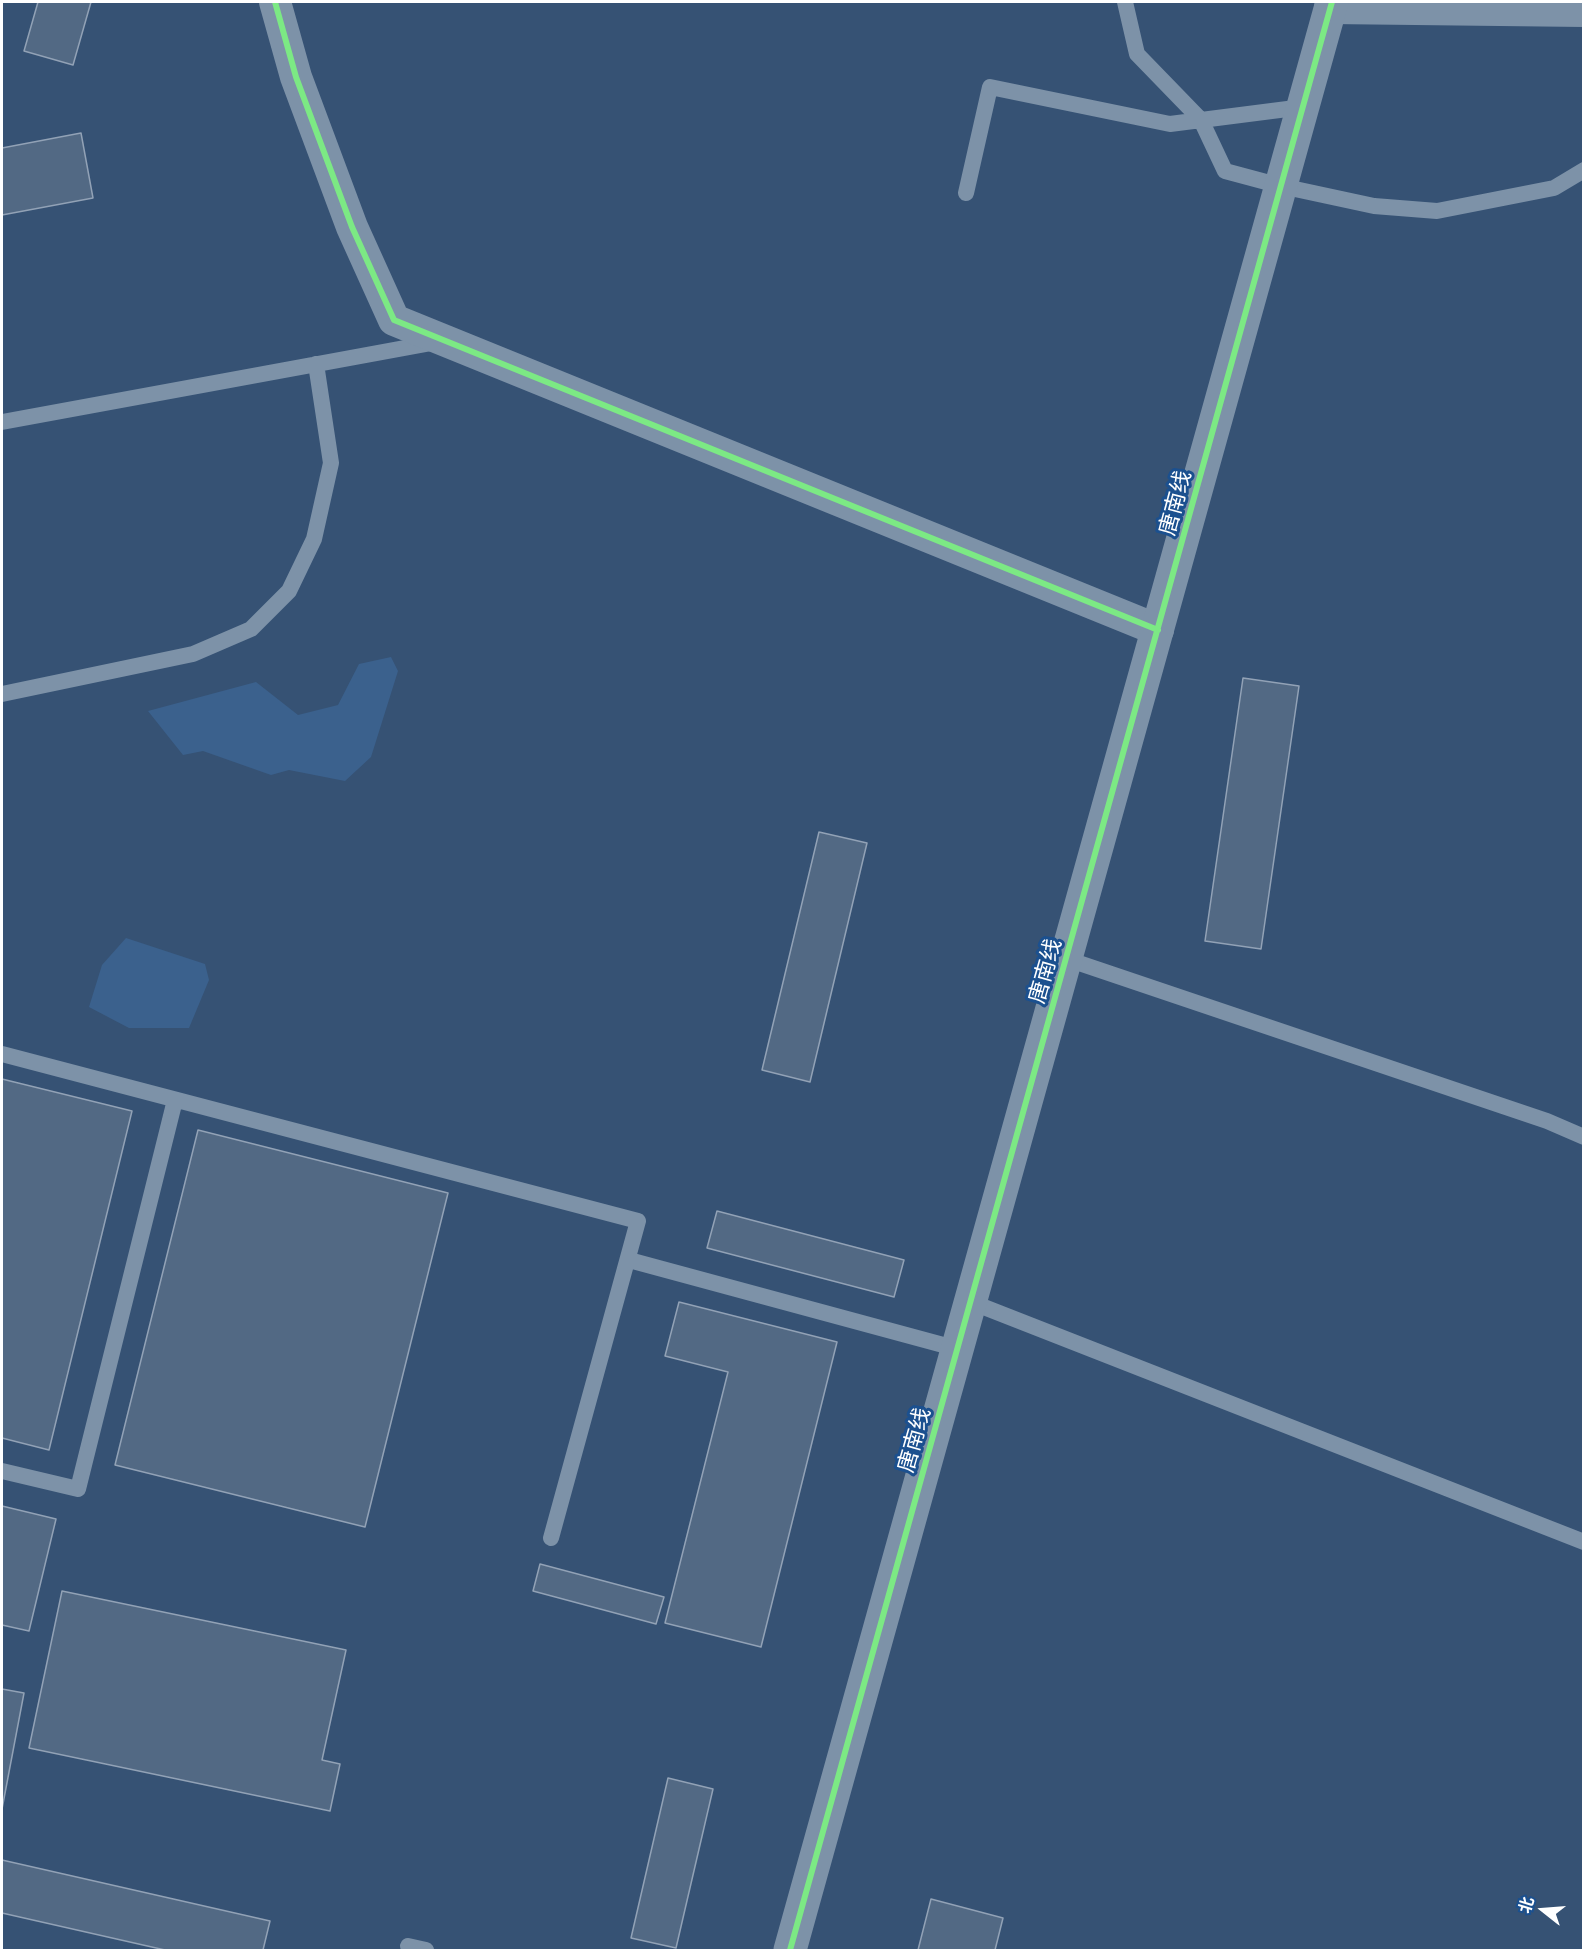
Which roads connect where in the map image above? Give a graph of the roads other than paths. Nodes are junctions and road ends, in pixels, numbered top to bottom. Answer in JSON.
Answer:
{"nodes":[{"id":1,"x":275,"y":2,"type":"edge"},
{"id":2,"x":1125,"y":2,"type":"edge"},
{"id":3,"x":1331,"y":5,"type":"edge"},
{"id":4,"x":1584,"y":11,"type":"edge"},
{"id":5,"x":1303,"y":106,"type":"junction"},
{"id":6,"x":1201,"y":120,"type":"junction"},
{"id":7,"x":1584,"y":170,"type":"edge"},
{"id":8,"x":1281,"y":186,"type":"junction"},
{"id":9,"x":966,"y":193,"type":"dead end"},
{"id":10,"x":443,"y":341,"type":"junction"},
{"id":11,"x":316,"y":364,"type":"junction"},
{"id":12,"x":2,"y":422,"type":"edge"},
{"id":13,"x":1158,"y":630,"type":"junction"},
{"id":14,"x":2,"y":694,"type":"edge"},
{"id":15,"x":1067,"y":959,"type":"junction"},
{"id":16,"x":2,"y":1054,"type":"edge"},
{"id":17,"x":175,"y":1100,"type":"junction"},
{"id":18,"x":1584,"y":1137,"type":"edge"},
{"id":19,"x":629,"y":1260,"type":"junction"},
{"id":20,"x":971,"y":1302,"type":"junction"},
{"id":21,"x":958,"y":1349,"type":"junction"},
{"id":22,"x":2,"y":1471,"type":"edge"},
{"id":23,"x":551,"y":1538,"type":"dead end"},
{"id":24,"x":1584,"y":1542,"type":"edge"},
{"id":25,"x":408,"y":1946,"type":"dead end"},
{"id":26,"x":426,"y":1950,"type":"edge"},
{"id":27,"x":790,"y":1950,"type":"edge"}],
"edges":[{"from":1,"to":10,"type":"street"},
{"from":2,"to":6,"type":"lane"},
{"from":3,"to":4,"type":"street"},
{"from":3,"to":5,"type":"street","name":"唐南线"},
{"from":5,"to":6,"type":"lane"},
{"from":5,"to":8,"type":"street","name":"唐南线"},
{"from":6,"to":8,"type":"lane"},
{"from":6,"to":9,"type":"lane"},
{"from":7,"to":8,"type":"lane"},
{"from":8,"to":13,"type":"street","name":"唐南线"},
{"from":10,"to":11,"type":"lane"},
{"from":10,"to":13,"type":"street"},
{"from":11,"to":12,"type":"lane"},
{"from":11,"to":14,"type":"lane"},
{"from":13,"to":15,"type":"street","name":"唐南线"},
{"from":15,"to":18,"type":"lane"},
{"from":15,"to":20,"type":"street","name":"唐南线"},
{"from":16,"to":17,"type":"lane"},
{"from":17,"to":19,"type":"lane"},
{"from":17,"to":22,"type":"lane"},
{"from":19,"to":21,"type":"lane"},
{"from":19,"to":23,"type":"lane"},
{"from":20,"to":21,"type":"street","name":"唐南线"},
{"from":20,"to":24,"type":"lane"},
{"from":21,"to":27,"type":"street","name":"唐南线"},
{"from":25,"to":26,"type":"lane"}]}
